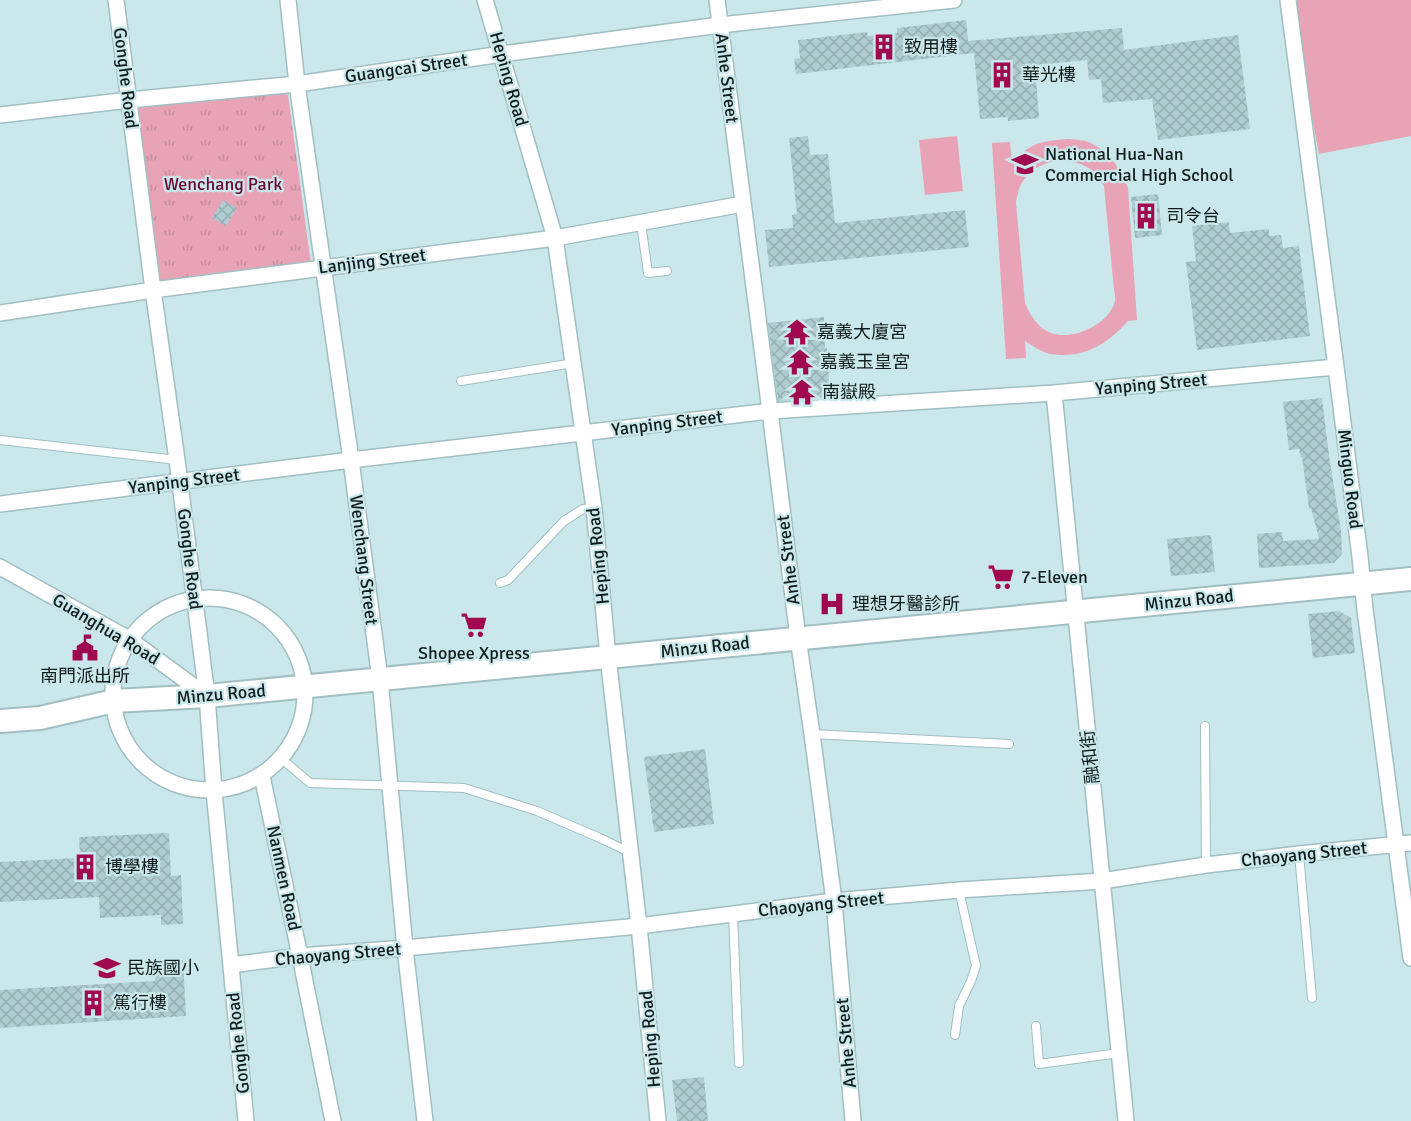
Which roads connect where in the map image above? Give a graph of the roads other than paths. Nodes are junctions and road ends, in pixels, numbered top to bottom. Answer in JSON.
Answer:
{"nodes":[{"id":1,"x":116,"y":0,"type":"edge"},
{"id":2,"x":288,"y":0,"type":"edge"},
{"id":3,"x":485,"y":0,"type":"edge"},
{"id":4,"x":717,"y":0,"type":"edge"},
{"id":5,"x":954,"y":0,"type":"edge"},
{"id":6,"x":1288,"y":0,"type":"edge"},
{"id":7,"x":720,"y":25,"type":"junction"},
{"id":8,"x":502,"y":54,"type":"junction"},
{"id":9,"x":297,"y":84,"type":"junction"},
{"id":10,"x":129,"y":100,"type":"junction"},
{"id":11,"x":0,"y":115,"type":"edge"},
{"id":12,"x":743,"y":204,"type":"junction"},
{"id":13,"x":641,"y":223,"type":"junction"},
{"id":14,"x":555,"y":237,"type":"junction"},
{"id":15,"x":323,"y":268,"type":"junction"},
{"id":16,"x":667,"y":271,"type":"dead end"},
{"id":17,"x":153,"y":290,"type":"junction"},
{"id":18,"x":0,"y":313,"type":"edge"},
{"id":19,"x":574,"y":363,"type":"junction"},
{"id":20,"x":1336,"y":367,"type":"junction"},
{"id":21,"x":461,"y":381,"type":"dead end"},
{"id":22,"x":1054,"y":393,"type":"junction"},
{"id":23,"x":770,"y":411,"type":"junction"},
{"id":24,"x":583,"y":433,"type":"junction"},
{"id":25,"x":0,"y":440,"type":"edge"},
{"id":26,"x":177,"y":460,"type":"junction"},
{"id":27,"x":351,"y":460,"type":"junction"},
{"id":28,"x":180,"y":482,"type":"junction"},
{"id":29,"x":0,"y":504,"type":"edge"},
{"id":30,"x":594,"y":508,"type":"junction"},
{"id":31,"x":0,"y":567,"type":"edge"},
{"id":32,"x":1411,"y":579,"type":"edge"},
{"id":33,"x":500,"y":584,"type":"dead end"},
{"id":34,"x":1363,"y":584,"type":"junction"},
{"id":35,"x":195,"y":598,"type":"junction"},
{"id":36,"x":1076,"y":612,"type":"junction"},
{"id":37,"x":798,"y":638,"type":"junction"},
{"id":38,"x":129,"y":639,"type":"junction"},
{"id":39,"x":608,"y":657,"type":"junction"},
{"id":40,"x":380,"y":679,"type":"junction"},
{"id":41,"x":304,"y":687,"type":"junction"},
{"id":42,"x":207,"y":696,"type":"junction"},
{"id":43,"x":114,"y":701,"type":"junction"},
{"id":44,"x":0,"y":721,"type":"edge"},
{"id":45,"x":1205,"y":726,"type":"dead end"},
{"id":46,"x":812,"y":734,"type":"junction"},
{"id":47,"x":1009,"y":744,"type":"dead end"},
{"id":48,"x":282,"y":759,"type":"junction"},
{"id":49,"x":261,"y":776,"type":"junction"},
{"id":50,"x":389,"y":786,"type":"junction"},
{"id":51,"x":214,"y":790,"type":"junction"},
{"id":52,"x":1404,"y":844,"type":"edge"},
{"id":53,"x":631,"y":853,"type":"junction"},
{"id":54,"x":1299,"y":854,"type":"junction"},
{"id":55,"x":1206,"y":865,"type":"junction"},
{"id":56,"x":1405,"y":880,"type":"edge"},
{"id":57,"x":1102,"y":881,"type":"junction"},
{"id":58,"x":959,"y":890,"type":"junction"},
{"id":59,"x":834,"y":901,"type":"junction"},
{"id":60,"x":733,"y":914,"type":"junction"},
{"id":61,"x":639,"y":926,"type":"junction"},
{"id":62,"x":405,"y":948,"type":"junction"},
{"id":63,"x":300,"y":956,"type":"junction"},
{"id":64,"x":1411,"y":958,"type":"edge"},
{"id":65,"x":231,"y":965,"type":"junction"},
{"id":66,"x":1312,"y":998,"type":"dead end"},
{"id":67,"x":1036,"y":1026,"type":"dead end"},
{"id":68,"x":955,"y":1035,"type":"dead end"},
{"id":69,"x":1119,"y":1053,"type":"junction"},
{"id":70,"x":740,"y":1063,"type":"dead end"},
{"id":71,"x":246,"y":1121,"type":"edge"},
{"id":72,"x":333,"y":1121,"type":"edge"},
{"id":73,"x":424,"y":1121,"type":"edge"},
{"id":74,"x":658,"y":1121,"type":"edge"},
{"id":75,"x":853,"y":1121,"type":"edge"},
{"id":76,"x":1126,"y":1121,"type":"edge"}],
"edges":[{"from":1,"to":10,"type":"street","name":"Gonghe Road"},
{"from":2,"to":9,"type":"street","name":"Wenchang Street"},
{"from":3,"to":8,"type":"street","name":"Heping Road"},
{"from":4,"to":7,"type":"street","name":"Anhe Street"},
{"from":5,"to":7,"type":"street","name":"Guangcai Street"},
{"from":6,"to":20,"type":"street","name":"Minguo Road"},
{"from":7,"to":8,"type":"street","name":"Guangcai Street"},
{"from":7,"to":12,"type":"street","name":"Anhe Street"},
{"from":8,"to":9,"type":"street","name":"Guangcai Street"},
{"from":8,"to":14,"type":"street","name":"Heping Road"},
{"from":9,"to":10,"type":"street","name":"Guangcai Street"},
{"from":9,"to":15,"type":"street","name":"Wenchang Street"},
{"from":10,"to":11,"type":"street","name":"Guangcai Street"},
{"from":10,"to":17,"type":"street","name":"Gonghe Road"},
{"from":12,"to":13,"type":"street","name":"Lanjing Street"},
{"from":12,"to":23,"type":"street","name":"Anhe Street"},
{"from":13,"to":14,"type":"street","name":"Lanjing Street"},
{"from":13,"to":16,"type":"lane"},
{"from":14,"to":15,"type":"street","name":"Lanjing Street"},
{"from":14,"to":19,"type":"street","name":"Heping Road"},
{"from":15,"to":17,"type":"street","name":"Lanjing Street"},
{"from":15,"to":27,"type":"street","name":"Wenchang Street"},
{"from":17,"to":18,"type":"street","name":"Lanjing Street"},
{"from":17,"to":26,"type":"street","name":"Gonghe Road"},
{"from":19,"to":21,"type":"lane"},
{"from":19,"to":24,"type":"street","name":"Heping Road"},
{"from":20,"to":22,"type":"street","name":"Yanping Street"},
{"from":20,"to":34,"type":"street","name":"Minguo Road"},
{"from":22,"to":23,"type":"street","name":"Yanping Street"},
{"from":22,"to":36,"type":"street","name":"融和街"},
{"from":23,"to":24,"type":"street","name":"Yanping Street"},
{"from":23,"to":37,"type":"street","name":"Anhe Street"},
{"from":24,"to":27,"type":"street","name":"Yanping Street"},
{"from":24,"to":30,"type":"street","name":"Heping Road"},
{"from":25,"to":26,"type":"lane"},
{"from":26,"to":28,"type":"street","name":"Gonghe Road"},
{"from":27,"to":28,"type":"street","name":"Yanping Street"},
{"from":27,"to":40,"type":"street","name":"Wenchang Street"},
{"from":28,"to":29,"type":"street","name":"Yanping Street"},
{"from":28,"to":35,"type":"street","name":"Gonghe Road"},
{"from":30,"to":33,"type":"lane"},
{"from":30,"to":39,"type":"street","name":"Heping Road"},
{"from":31,"to":38,"type":"street","name":"Guanghua Road"},
{"from":32,"to":34,"type":"main road","name":"Minzu Road"},
{"from":34,"to":36,"type":"main road","name":"Minzu Road"},
{"from":34,"to":52,"type":"street","name":"Minguo Road"},
{"from":35,"to":38,"type":"street"},
{"from":35,"to":41,"type":"street"},
{"from":35,"to":42,"type":"street","name":"Gonghe Road"},
{"from":36,"to":37,"type":"main road","name":"Minzu Road"},
{"from":36,"to":57,"type":"street","name":"融和街"},
{"from":37,"to":39,"type":"main road","name":"Minzu Road"},
{"from":37,"to":46,"type":"street","name":"Anhe Street"},
{"from":38,"to":42,"type":"street","name":"Guanghua Road"},
{"from":38,"to":43,"type":"street"},
{"from":39,"to":40,"type":"main road","name":"Minzu Road"},
{"from":39,"to":53,"type":"street","name":"Heping Road"},
{"from":40,"to":41,"type":"main road","name":"Minzu Road"},
{"from":40,"to":50,"type":"street","name":"Wenchang Street"},
{"from":41,"to":42,"type":"main road","name":"Minzu Road"},
{"from":41,"to":48,"type":"street"},
{"from":42,"to":43,"type":"main road","name":"Minzu Road"},
{"from":42,"to":51,"type":"street","name":"Gonghe Road"},
{"from":43,"to":44,"type":"main road","name":"Minzu Road"},
{"from":43,"to":51,"type":"street"},
{"from":45,"to":55,"type":"lane"},
{"from":46,"to":47,"type":"lane"},
{"from":46,"to":59,"type":"street","name":"Anhe Street"},
{"from":48,"to":49,"type":"street"},
{"from":48,"to":50,"type":"lane"},
{"from":49,"to":51,"type":"street"},
{"from":49,"to":63,"type":"street","name":"Nanmen Road"},
{"from":50,"to":53,"type":"lane"},
{"from":50,"to":62,"type":"street","name":"Wenchang Street"},
{"from":51,"to":65,"type":"street","name":"Gonghe Road"},
{"from":52,"to":54,"type":"street","name":"Chaoyang Street"},
{"from":52,"to":56,"type":"street","name":"Minguo Road"},
{"from":53,"to":61,"type":"street","name":"Heping Road"},
{"from":54,"to":55,"type":"street","name":"Chaoyang Street"},
{"from":54,"to":66,"type":"lane"},
{"from":55,"to":57,"type":"street","name":"Chaoyang Street"},
{"from":56,"to":64,"type":"street","name":"Minguo Road"},
{"from":57,"to":58,"type":"street","name":"Chaoyang Street"},
{"from":57,"to":69,"type":"street","name":"融和街"},
{"from":58,"to":59,"type":"street","name":"Chaoyang Street"},
{"from":58,"to":68,"type":"lane"},
{"from":59,"to":60,"type":"street","name":"Chaoyang Street"},
{"from":59,"to":75,"type":"street","name":"Anhe Street"},
{"from":60,"to":61,"type":"street","name":"Chaoyang Street"},
{"from":60,"to":70,"type":"lane"},
{"from":61,"to":62,"type":"street","name":"Chaoyang Street"},
{"from":61,"to":74,"type":"street","name":"Heping Road"},
{"from":62,"to":63,"type":"street","name":"Chaoyang Street"},
{"from":62,"to":73,"type":"street","name":"Wenchang Street"},
{"from":63,"to":65,"type":"street","name":"Chaoyang Street"},
{"from":63,"to":72,"type":"street","name":"Nanmen Road"},
{"from":65,"to":71,"type":"street","name":"Gonghe Road"},
{"from":67,"to":69,"type":"lane"},
{"from":69,"to":76,"type":"street","name":"融和街"}]}
